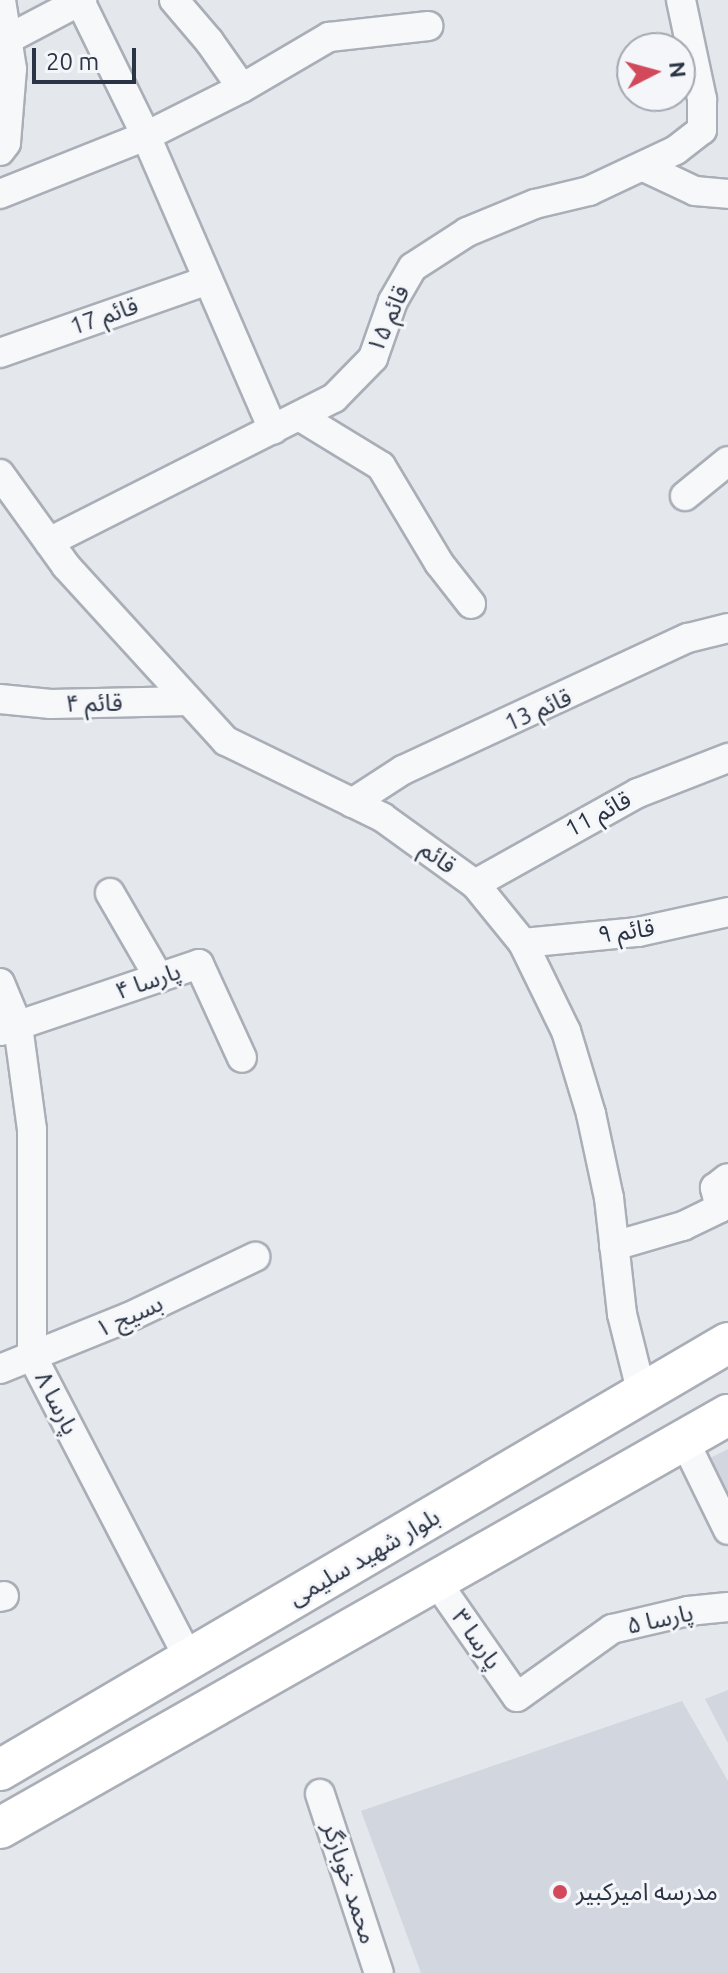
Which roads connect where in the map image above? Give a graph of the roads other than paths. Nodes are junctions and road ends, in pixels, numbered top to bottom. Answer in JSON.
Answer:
{"nodes":[{"id":1,"x":1,"y":0,"type":"edge"},
{"id":2,"x":81,"y":0,"type":"edge"},
{"id":3,"x":174,"y":0,"type":"edge"},
{"id":4,"x":681,"y":0,"type":"edge"},
{"id":5,"x":428,"y":26,"type":"dead end"},
{"id":6,"x":8,"y":39,"type":"junction"},
{"id":7,"x":242,"y":88,"type":"junction"},
{"id":8,"x":146,"y":136,"type":"junction"},
{"id":9,"x":0,"y":151,"type":"edge"},
{"id":10,"x":644,"y":167,"type":"junction"},
{"id":11,"x":0,"y":194,"type":"edge"},
{"id":12,"x":728,"y":194,"type":"edge"},
{"id":13,"x":208,"y":280,"type":"junction"},
{"id":14,"x":0,"y":353,"type":"edge"},
{"id":15,"x":299,"y":416,"type":"junction"},
{"id":16,"x":273,"y":430,"type":"junction"},
{"id":17,"x":728,"y":461,"type":"edge"},
{"id":18,"x":0,"y":474,"type":"edge"},
{"id":19,"x":685,"y":496,"type":"dead end"},
{"id":20,"x":49,"y":542,"type":"junction"},
{"id":21,"x":471,"y":604,"type":"dead end"},
{"id":22,"x":728,"y":628,"type":"edge"},
{"id":23,"x":0,"y":699,"type":"edge"},
{"id":24,"x":189,"y":701,"type":"junction"},
{"id":25,"x":728,"y":758,"type":"edge"},
{"id":26,"x":352,"y":803,"type":"junction"},
{"id":27,"x":475,"y":884,"type":"junction"},
{"id":28,"x":110,"y":893,"type":"dead end"},
{"id":29,"x":728,"y":912,"type":"edge"},
{"id":30,"x":523,"y":943,"type":"junction"},
{"id":31,"x":159,"y":978,"type":"junction"},
{"id":32,"x":0,"y":983,"type":"edge"},
{"id":33,"x":9,"y":1028,"type":"edge"},
{"id":34,"x":242,"y":1058,"type":"dead end"},
{"id":35,"x":728,"y":1178,"type":"edge"},
{"id":36,"x":614,"y":1246,"type":"junction"},
{"id":37,"x":255,"y":1257,"type":"dead end"},
{"id":38,"x":728,"y":1343,"type":"edge"},
{"id":39,"x":32,"y":1356,"type":"junction"},
{"id":40,"x":0,"y":1369,"type":"edge"},
{"id":41,"x":642,"y":1394,"type":"junction"},
{"id":42,"x":728,"y":1415,"type":"edge"},
{"id":43,"x":684,"y":1440,"type":"junction"},
{"id":44,"x":728,"y":1530,"type":"edge"},
{"id":45,"x":436,"y":1581,"type":"junction"},
{"id":46,"x":728,"y":1607,"type":"edge"},
{"id":47,"x":189,"y":1659,"type":"junction"},
{"id":48,"x":517,"y":1697,"type":"joint"},
{"id":49,"x":0,"y":1770,"type":"edge"},
{"id":50,"x":320,"y":1794,"type":"dead end"},
{"id":51,"x":0,"y":1828,"type":"edge"},
{"id":52,"x":379,"y":1973,"type":"edge"}],
"edges":[{"from":1,"to":6,"type":"street"},
{"from":2,"to":6,"type":"street"},
{"from":2,"to":8,"type":"street"},
{"from":3,"to":7,"type":"street"},
{"from":4,"to":10,"type":"street","name":"قائم ۱۵"},
{"from":5,"to":7,"type":"street"},
{"from":6,"to":9,"type":"street"},
{"from":7,"to":8,"type":"street"},
{"from":8,"to":11,"type":"street"},
{"from":8,"to":13,"type":"street"},
{"from":10,"to":12,"type":"street"},
{"from":10,"to":15,"type":"street","name":"قائم ۱۵"},
{"from":13,"to":14,"type":"street","name":"قائم 17"},
{"from":13,"to":16,"type":"street"},
{"from":15,"to":16,"type":"street","name":"قائم ۱۵"},
{"from":15,"to":21,"type":"street"},
{"from":16,"to":20,"type":"street","name":"قائم ۱۵"},
{"from":17,"to":19,"type":"street"},
{"from":18,"to":20,"type":"street","name":"قائم"},
{"from":20,"to":24,"type":"street","name":"قائم"},
{"from":22,"to":26,"type":"street","name":"قائم 13"},
{"from":23,"to":24,"type":"street","name":"قائم ۴"},
{"from":24,"to":26,"type":"street","name":"قائم"},
{"from":25,"to":27,"type":"street","name":"قائم 11"},
{"from":26,"to":27,"type":"street","name":"قائم"},
{"from":27,"to":30,"type":"street","name":"قائم"},
{"from":28,"to":31,"type":"street"},
{"from":29,"to":30,"type":"street","name":"قائم ۹"},
{"from":30,"to":36,"type":"street","name":"قائم"},
{"from":31,"to":33,"type":"street","name":"پارسا ۴"},
{"from":31,"to":34,"type":"street","name":"پارسا ۴"},
{"from":32,"to":33,"type":"street","name":"پارسا ۸"},
{"from":33,"to":39,"type":"street","name":"پارسا ۸"},
{"from":35,"to":36,"type":"street"},
{"from":36,"to":41,"type":"street","name":"قائم"},
{"from":37,"to":39,"type":"street","name":"بسیج ۱"},
{"from":38,"to":41,"type":"main road","name":"بلوار شهید سلیمی"},
{"from":39,"to":40,"type":"street","name":"بسیج ۱"},
{"from":39,"to":47,"type":"street","name":"پارسا ۸"},
{"from":41,"to":47,"type":"main road","name":"بلوار شهید سلیمی"},
{"from":42,"to":43,"type":"main road"},
{"from":43,"to":44,"type":"street"},
{"from":43,"to":45,"type":"main road"},
{"from":45,"to":48,"type":"street","name":"پارسا ۳"},
{"from":45,"to":51,"type":"main road"},
{"from":46,"to":48,"type":"street","name":"پارسا ۵"},
{"from":47,"to":49,"type":"main road","name":"بلوار شهید سلیمی"},
{"from":50,"to":52,"type":"street","name":"محمد خوبازگر"}]}
